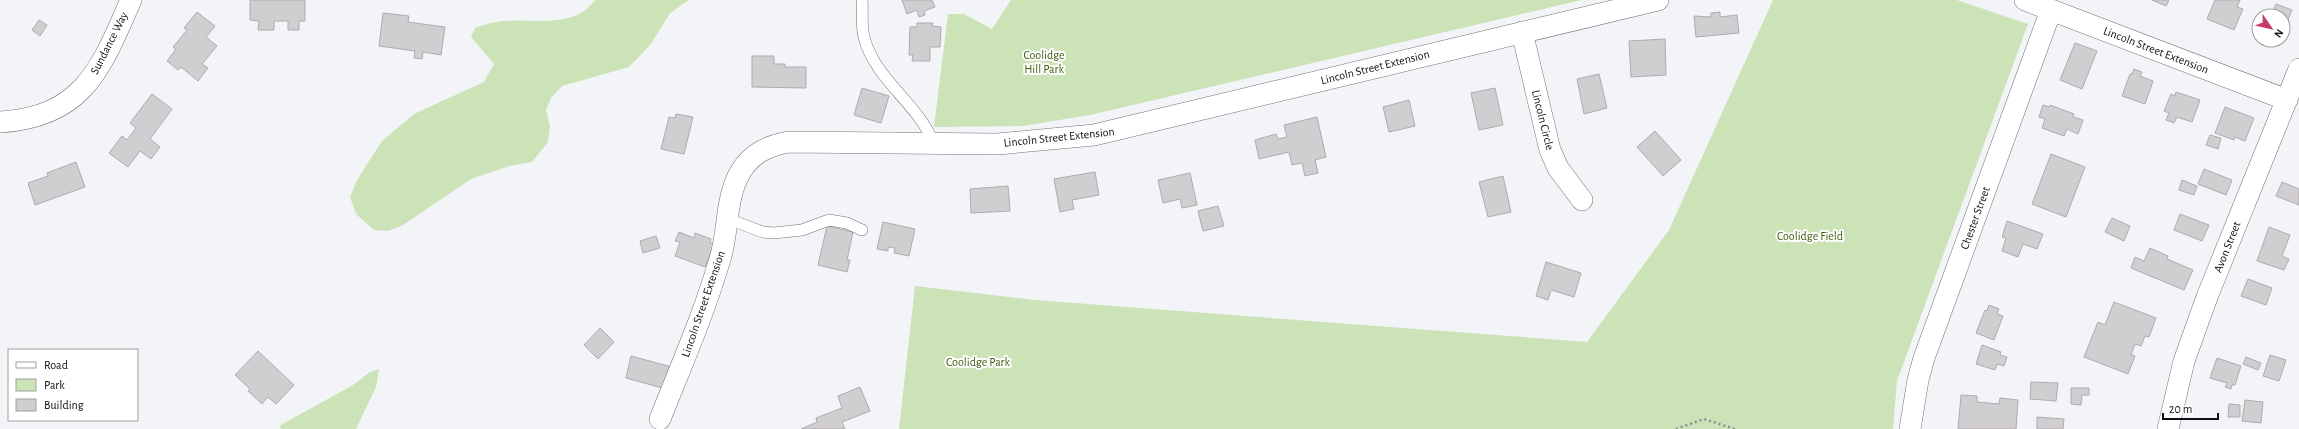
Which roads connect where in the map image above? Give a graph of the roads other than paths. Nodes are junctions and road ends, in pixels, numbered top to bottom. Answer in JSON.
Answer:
{"nodes":[{"id":1,"x":131,"y":0,"type":"edge"},
{"id":2,"x":862,"y":0,"type":"edge"},
{"id":3,"x":1658,"y":0,"type":"edge"},
{"id":4,"x":2025,"y":0,"type":"edge"},
{"id":5,"x":2055,"y":7,"type":"edge"},
{"id":6,"x":1522,"y":32,"type":"junction"},
{"id":7,"x":2299,"y":69,"type":"edge"},
{"id":8,"x":2287,"y":100,"type":"junction"},
{"id":9,"x":0,"y":122,"type":"edge"},
{"id":10,"x":934,"y":145,"type":"junction"},
{"id":11,"x":1582,"y":200,"type":"dead end"},
{"id":12,"x":728,"y":219,"type":"junction"},
{"id":13,"x":862,"y":230,"type":"dead end"},
{"id":14,"x":660,"y":419,"type":"dead end"},
{"id":15,"x":1910,"y":429,"type":"edge"},
{"id":16,"x":2168,"y":429,"type":"edge"}],
"edges":[{"from":1,"to":9,"type":"street","name":"Sundance Way"},
{"from":2,"to":10,"type":"lane"},
{"from":3,"to":6,"type":"street","name":"Lincoln Street Extension"},
{"from":4,"to":5,"type":"street","name":"Lincoln Street Extension"},
{"from":5,"to":8,"type":"street","name":"Lincoln Street Extension"},
{"from":5,"to":15,"type":"street","name":"Chester Street"},
{"from":6,"to":10,"type":"street","name":"Lincoln Street Extension"},
{"from":6,"to":11,"type":"street","name":"Lincoln Circle"},
{"from":7,"to":8,"type":"street","name":"Avon Street"},
{"from":8,"to":16,"type":"street","name":"Avon Street"},
{"from":10,"to":12,"type":"street","name":"Lincoln Street Extension"},
{"from":12,"to":13,"type":"lane"},
{"from":12,"to":14,"type":"street","name":"Lincoln Street Extension"}]}
